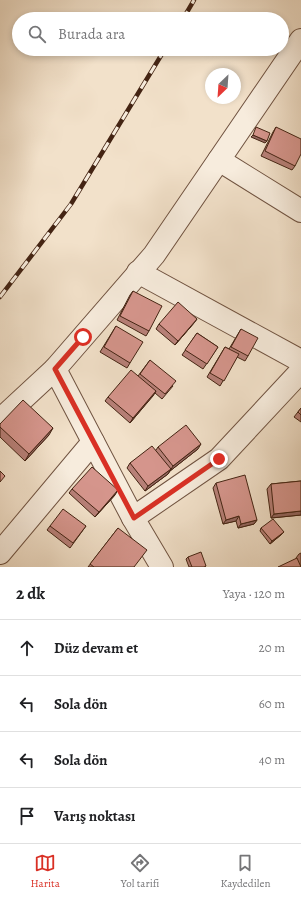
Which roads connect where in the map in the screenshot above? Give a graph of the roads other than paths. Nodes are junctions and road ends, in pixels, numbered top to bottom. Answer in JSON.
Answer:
{"nodes":[{"id":1,"x":301,"y":40,"type":"edge"},
{"id":2,"x":219,"y":160,"type":"junction"},
{"id":3,"x":301,"y":211,"type":"edge"},
{"id":4,"x":138,"y":272,"type":"junction"},
{"id":5,"x":301,"y":361,"type":"edge"},
{"id":6,"x":55,"y":369,"type":"junction"},
{"id":7,"x":301,"y":370,"type":"edge"},
{"id":8,"x":0,"y":420,"type":"edge"},
{"id":9,"x":93,"y":442,"type":"junction"},
{"id":10,"x":134,"y":518,"type":"junction"},
{"id":11,"x":0,"y":553,"type":"edge"},
{"id":12,"x":162,"y":567,"type":"edge"}],
"edges":[{"from":1,"to":2,"type":"street"},
{"from":2,"to":3,"type":"street"},
{"from":2,"to":4,"type":"street"},
{"from":4,"to":5,"type":"street"},
{"from":4,"to":6,"type":"street"},
{"from":6,"to":8,"type":"street"},
{"from":6,"to":9,"type":"street"},
{"from":7,"to":10,"type":"street"},
{"from":9,"to":10,"type":"street"},
{"from":9,"to":11,"type":"street"},
{"from":10,"to":12,"type":"street"}]}
